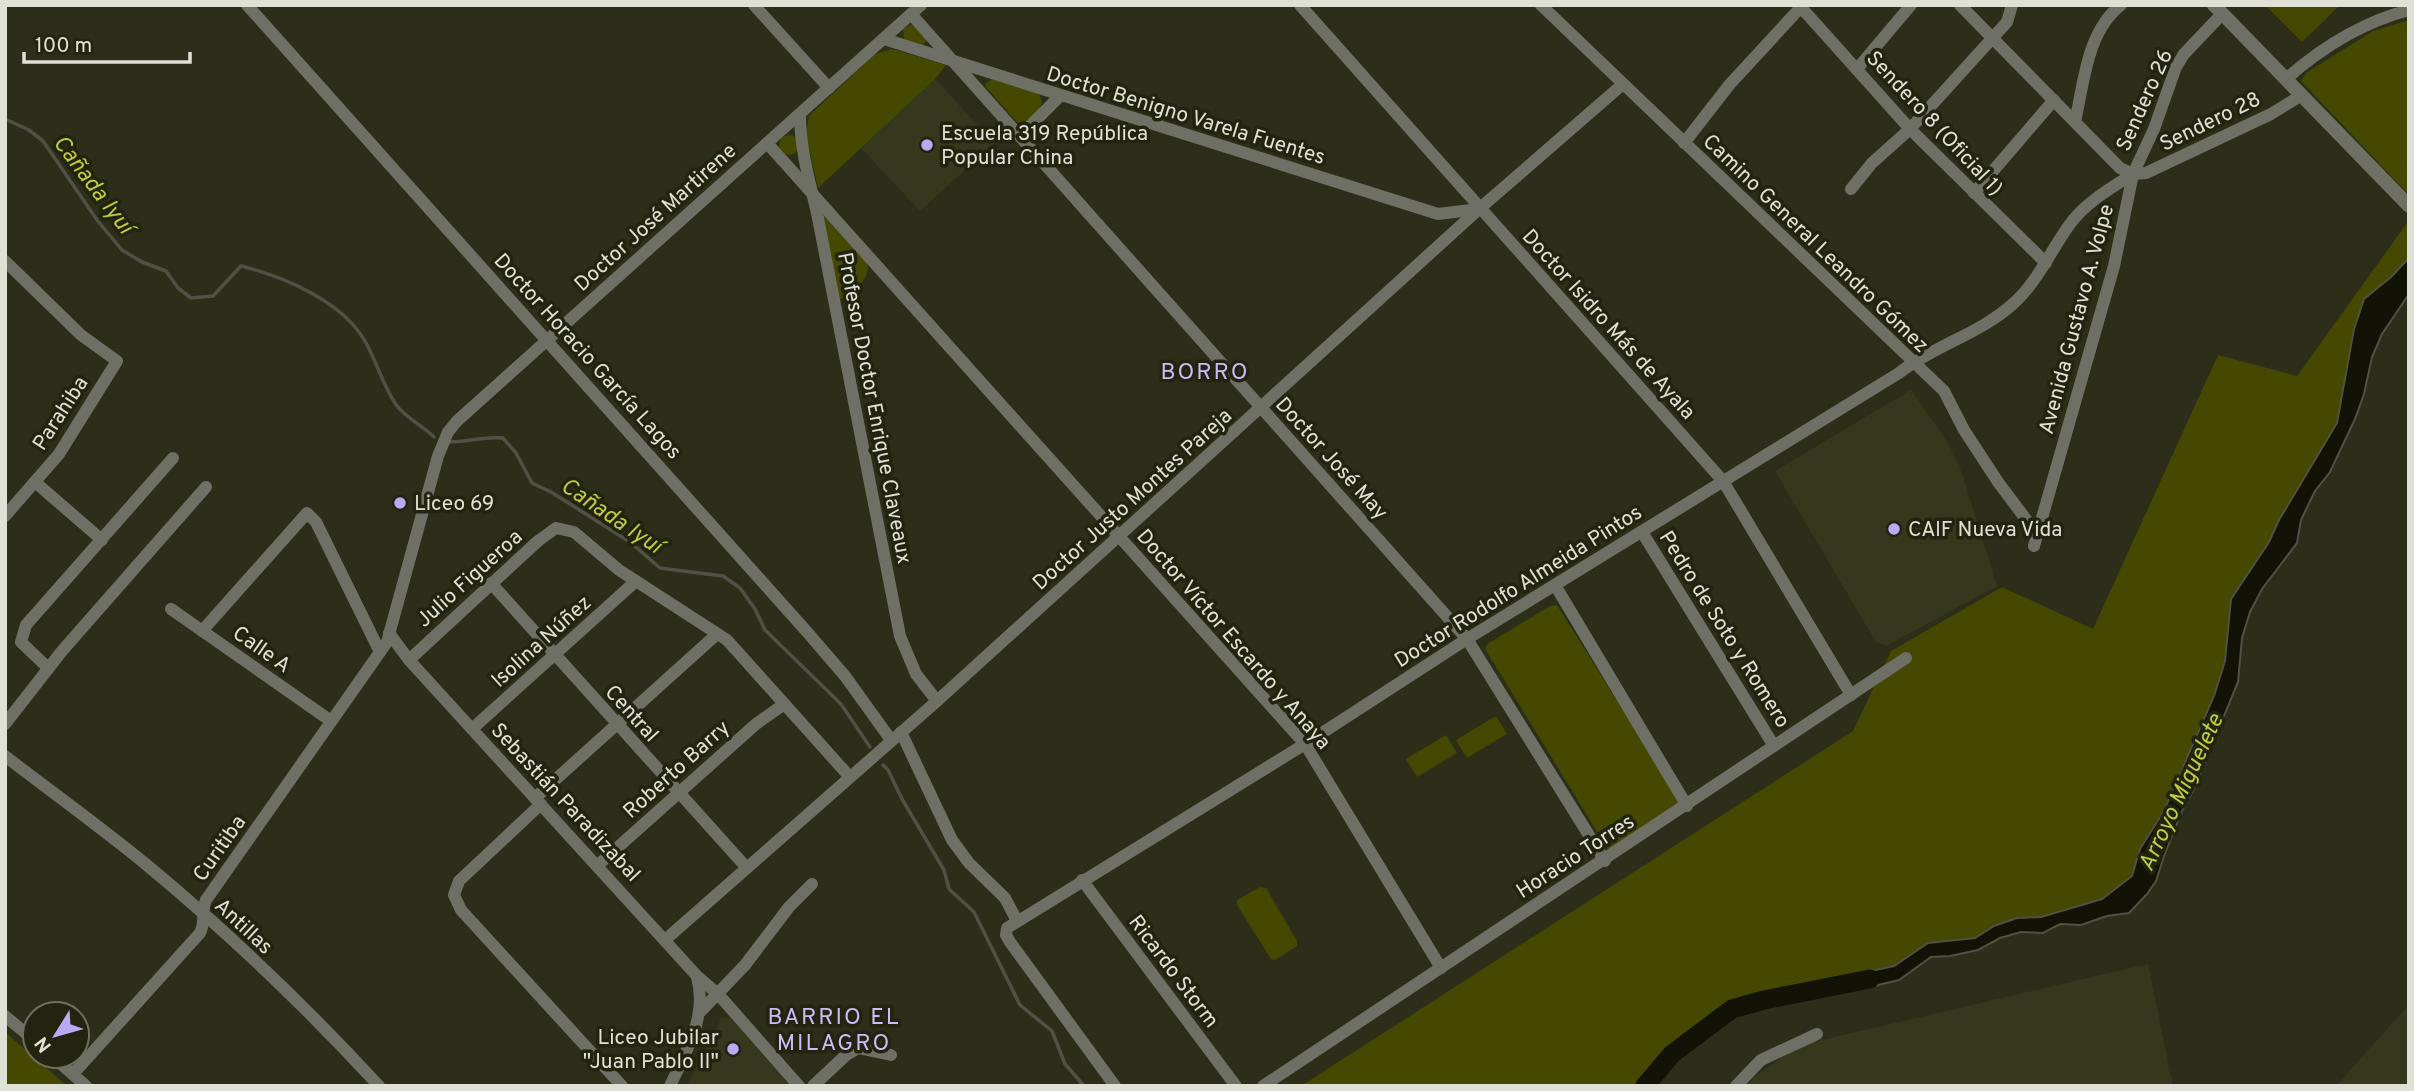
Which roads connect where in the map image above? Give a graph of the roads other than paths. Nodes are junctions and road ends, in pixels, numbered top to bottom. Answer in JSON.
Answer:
{"nodes":[{"id":1,"x":247,"y":5,"type":"edge"},
{"id":2,"x":754,"y":5,"type":"edge"},
{"id":3,"x":1300,"y":5,"type":"edge"},
{"id":4,"x":1541,"y":5,"type":"edge"},
{"id":5,"x":1911,"y":5,"type":"edge"},
{"id":6,"x":1960,"y":5,"type":"edge"},
{"id":7,"x":2011,"y":5,"type":"edge"},
{"id":8,"x":2120,"y":5,"type":"edge"},
{"id":9,"x":1800,"y":6,"type":"edge"},
{"id":10,"x":916,"y":10,"type":"edge"},
{"id":11,"x":2218,"y":10,"type":"edge"},
{"id":12,"x":2409,"y":10,"type":"edge"},
{"id":13,"x":1993,"y":37,"type":"junction"},
{"id":14,"x":884,"y":39,"type":"junction"},
{"id":15,"x":955,"y":62,"type":"junction"},
{"id":16,"x":1857,"y":69,"type":"junction"},
{"id":17,"x":2286,"y":79,"type":"junction"},
{"id":18,"x":1623,"y":84,"type":"junction"},
{"id":19,"x":829,"y":88,"type":"junction"},
{"id":20,"x":2302,"y":95,"type":"junction"},
{"id":21,"x":1060,"y":96,"type":"junction"},
{"id":22,"x":2054,"y":100,"type":"junction"},
{"id":23,"x":800,"y":114,"type":"junction"},
{"id":24,"x":2075,"y":122,"type":"junction"},
{"id":25,"x":1910,"y":129,"type":"junction"},
{"id":26,"x":1020,"y":136,"type":"junction"},
{"id":27,"x":767,"y":143,"type":"junction"},
{"id":28,"x":1685,"y":144,"type":"junction"},
{"id":29,"x":2133,"y":174,"type":"junction"},
{"id":30,"x":1851,"y":188,"type":"dead end"},
{"id":31,"x":1973,"y":193,"type":"junction"},
{"id":32,"x":813,"y":194,"type":"junction"},
{"id":33,"x":2409,"y":206,"type":"edge"},
{"id":34,"x":1479,"y":209,"type":"junction"},
{"id":35,"x":5,"y":261,"type":"edge"},
{"id":36,"x":2046,"y":263,"type":"junction"},
{"id":37,"x":548,"y":339,"type":"junction"},
{"id":38,"x":1912,"y":363,"type":"junction"},
{"id":39,"x":1261,"y":408,"type":"junction"},
{"id":40,"x":173,"y":458,"type":"dead end"},
{"id":41,"x":1723,"y":481,"type":"junction"},
{"id":42,"x":36,"y":482,"type":"junction"},
{"id":43,"x":206,"y":487,"type":"dead end"},
{"id":44,"x":5,"y":516,"type":"edge"},
{"id":45,"x":2038,"y":529,"type":"junction"},
{"id":46,"x":1642,"y":532,"type":"junction"},
{"id":47,"x":1120,"y":536,"type":"junction"},
{"id":48,"x":102,"y":540,"type":"junction"},
{"id":49,"x":2034,"y":546,"type":"dead end"},
{"id":50,"x":636,"y":581,"type":"junction"},
{"id":51,"x":491,"y":583,"type":"junction"},
{"id":52,"x":1555,"y":584,"type":"junction"},
{"id":53,"x":171,"y":609,"type":"dead end"},
{"id":54,"x":202,"y":631,"type":"junction"},
{"id":55,"x":389,"y":633,"type":"junction"},
{"id":56,"x":717,"y":634,"type":"junction"},
{"id":57,"x":1466,"y":639,"type":"junction"},
{"id":58,"x":380,"y":652,"type":"junction"},
{"id":59,"x":554,"y":654,"type":"junction"},
{"id":60,"x":1906,"y":658,"type":"dead end"},
{"id":61,"x":409,"y":660,"type":"junction"},
{"id":62,"x":48,"y":668,"type":"junction"},
{"id":63,"x":1851,"y":695,"type":"junction"},
{"id":64,"x":937,"y":701,"type":"junction"},
{"id":65,"x":783,"y":705,"type":"junction"},
{"id":66,"x":331,"y":721,"type":"junction"},
{"id":67,"x":616,"y":723,"type":"junction"},
{"id":68,"x":5,"y":724,"type":"edge"},
{"id":69,"x":472,"y":729,"type":"junction"},
{"id":70,"x":896,"y":736,"type":"junction"},
{"id":71,"x":1305,"y":744,"type":"junction"},
{"id":72,"x":1774,"y":746,"type":"junction"},
{"id":73,"x":5,"y":756,"type":"edge"},
{"id":74,"x":849,"y":776,"type":"junction"},
{"id":75,"x":678,"y":792,"type":"junction"},
{"id":76,"x":538,"y":801,"type":"junction"},
{"id":77,"x":1687,"y":806,"type":"junction"},
{"id":78,"x":1605,"y":861,"type":"junction"},
{"id":79,"x":598,"y":865,"type":"junction"},
{"id":80,"x":746,"y":867,"type":"junction"},
{"id":81,"x":1082,"y":880,"type":"junction"},
{"id":82,"x":812,"y":884,"type":"dead end"},
{"id":83,"x":204,"y":914,"type":"junction"},
{"id":84,"x":1017,"y":921,"type":"junction"},
{"id":85,"x":665,"y":940,"type":"junction"},
{"id":86,"x":1441,"y":968,"type":"junction"},
{"id":87,"x":697,"y":976,"type":"junction"},
{"id":88,"x":718,"y":994,"type":"junction"},
{"id":89,"x":701,"y":1011,"type":"junction"},
{"id":90,"x":5,"y":1016,"type":"edge"},
{"id":91,"x":21,"y":1029,"type":"edge"},
{"id":92,"x":1817,"y":1034,"type":"dead end"},
{"id":93,"x":891,"y":1055,"type":"dead end"},
{"id":94,"x":68,"y":1070,"type":"edge"},
{"id":95,"x":73,"y":1074,"type":"junction"},
{"id":96,"x":86,"y":1086,"type":"edge"},
{"id":97,"x":379,"y":1086,"type":"edge"},
{"id":98,"x":622,"y":1086,"type":"edge"},
{"id":99,"x":670,"y":1086,"type":"edge"},
{"id":100,"x":799,"y":1086,"type":"edge"},
{"id":101,"x":813,"y":1086,"type":"edge"},
{"id":102,"x":1115,"y":1086,"type":"edge"},
{"id":103,"x":1236,"y":1086,"type":"edge"},
{"id":104,"x":1263,"y":1086,"type":"edge"},
{"id":105,"x":1736,"y":1086,"type":"edge"}],
"edges":[{"from":1,"to":37,"type":"street","name":"Doctor Horacio García Lagos"},
{"from":2,"to":19,"type":"street"},
{"from":3,"to":34,"type":"street","name":"Doctor Isidro Más de Ayala"},
{"from":4,"to":18,"type":"street","name":"Camino General Leandro Gómez"},
{"from":5,"to":16,"type":"street"},
{"from":6,"to":13,"type":"street"},
{"from":7,"to":13,"type":"street"},
{"from":8,"to":24,"type":"street"},
{"from":9,"to":16,"type":"street","name":"Sendero 8 (Oficial 1)"},
{"from":9,"to":28,"type":"street"},
{"from":10,"to":14,"type":"street","name":"Doctor José Martirene"},
{"from":10,"to":15,"type":"street","name":"Doctor José May"},
{"from":11,"to":17,"type":"street"},
{"from":11,"to":29,"type":"street","name":"Sendero 26"},
{"from":12,"to":17,"type":"street"},
{"from":13,"to":22,"type":"street"},
{"from":13,"to":25,"type":"street"},
{"from":14,"to":15,"type":"street","name":"Doctor Benigno Varela Fuentes"},
{"from":14,"to":19,"type":"street","name":"Doctor José Martirene"},
{"from":15,"to":21,"type":"street","name":"Doctor Benigno Varela Fuentes"},
{"from":15,"to":26,"type":"street","name":"Doctor José May"},
{"from":16,"to":25,"type":"street","name":"Sendero 8 (Oficial 1)"},
{"from":17,"to":20,"type":"street"},
{"from":18,"to":28,"type":"street","name":"Camino General Leandro Gómez"},
{"from":18,"to":34,"type":"street","name":"Doctor Justo Montes Pareja"},
{"from":19,"to":23,"type":"street","name":"Doctor José Martirene"},
{"from":20,"to":29,"type":"street","name":"Sendero 28"},
{"from":20,"to":33,"type":"street"},
{"from":21,"to":26,"type":"street"},
{"from":21,"to":34,"type":"street","name":"Doctor Benigno Varela Fuentes"},
{"from":22,"to":24,"type":"street"},
{"from":22,"to":31,"type":"street"},
{"from":23,"to":27,"type":"street","name":"Doctor José Martirene"},
{"from":23,"to":32,"type":"street","name":"Profesor Doctor Enrique Claveaux"},
{"from":24,"to":29,"type":"street"},
{"from":25,"to":30,"type":"street"},
{"from":25,"to":31,"type":"street","name":"Sendero 8 (Oficial 1)"},
{"from":26,"to":39,"type":"street","name":"Doctor José May"},
{"from":27,"to":32,"type":"street","name":"Doctor Víctor Escardo y Anaya"},
{"from":27,"to":37,"type":"street","name":"Doctor José Martirene"},
{"from":28,"to":38,"type":"street","name":"Camino General Leandro Gómez"},
{"from":29,"to":36,"type":"street","name":"Sendero 28"},
{"from":29,"to":45,"type":"street","name":"Avenida Gustavo A. Volpe"},
{"from":31,"to":36,"type":"street","name":"Sendero 8 (Oficial 1)"},
{"from":32,"to":47,"type":"street","name":"Doctor Víctor Escardo y Anaya"},
{"from":32,"to":64,"type":"street","name":"Profesor Doctor Enrique Claveaux"},
{"from":34,"to":39,"type":"street","name":"Doctor Justo Montes Pareja"},
{"from":34,"to":41,"type":"street","name":"Doctor Isidro Más de Ayala"},
{"from":35,"to":42,"type":"street","name":"Parahiba"},
{"from":36,"to":38,"type":"street","name":"Doctor Rodolfo Almeida Pintos"},
{"from":37,"to":55,"type":"street","name":"Doctor José Martirene"},
{"from":37,"to":70,"type":"street","name":"Doctor Horacio García Lagos"},
{"from":38,"to":41,"type":"street","name":"Doctor Rodolfo Almeida Pintos"},
{"from":38,"to":45,"type":"street","name":"Camino General Leandro Gómez"},
{"from":39,"to":47,"type":"street","name":"Doctor Justo Montes Pareja"},
{"from":39,"to":57,"type":"street","name":"Doctor José May"},
{"from":40,"to":48,"type":"street"},
{"from":41,"to":46,"type":"street","name":"Doctor Rodolfo Almeida Pintos"},
{"from":41,"to":63,"type":"street","name":"Doctor Isidro Más de Ayala"},
{"from":42,"to":44,"type":"street","name":"Parahiba"},
{"from":42,"to":48,"type":"street"},
{"from":43,"to":62,"type":"street"},
{"from":45,"to":49,"type":"street","name":"Avenida Gustavo A. Volpe"},
{"from":46,"to":52,"type":"street","name":"Doctor Rodolfo Almeida Pintos"},
{"from":46,"to":72,"type":"street","name":"Pedro de Soto y Romero"},
{"from":47,"to":64,"type":"street","name":"Doctor Justo Montes Pareja"},
{"from":47,"to":71,"type":"street","name":"Doctor Víctor Escardo y Anaya"},
{"from":48,"to":62,"type":"street"},
{"from":50,"to":51,"type":"street","name":"Julio Figueroa"},
{"from":50,"to":56,"type":"street"},
{"from":50,"to":59,"type":"street","name":"Isolina Núñez"},
{"from":51,"to":59,"type":"street","name":"Central"},
{"from":51,"to":61,"type":"street","name":"Julio Figueroa"},
{"from":52,"to":57,"type":"street","name":"Doctor Rodolfo Almeida Pintos"},
{"from":52,"to":77,"type":"street"},
{"from":53,"to":54,"type":"street","name":"Calle A"},
{"from":54,"to":58,"type":"street"},
{"from":54,"to":66,"type":"street","name":"Calle A"},
{"from":55,"to":58,"type":"street","name":"Curitiba"},
{"from":55,"to":61,"type":"street","name":"Sebastián Paradizabal"},
{"from":56,"to":65,"type":"street"},
{"from":56,"to":67,"type":"street"},
{"from":57,"to":71,"type":"street","name":"Doctor Rodolfo Almeida Pintos"},
{"from":57,"to":78,"type":"street","name":"Doctor José May"},
{"from":58,"to":66,"type":"street","name":"Curitiba"},
{"from":59,"to":67,"type":"street","name":"Central"},
{"from":59,"to":69,"type":"street","name":"Isolina Núñez"},
{"from":60,"to":63,"type":"street","name":"Horacio Torres"},
{"from":61,"to":69,"type":"street","name":"Sebastián Paradizabal"},
{"from":62,"to":68,"type":"street"},
{"from":63,"to":72,"type":"street","name":"Horacio Torres"},
{"from":64,"to":70,"type":"street","name":"Doctor Justo Montes Pareja"},
{"from":65,"to":74,"type":"street"},
{"from":65,"to":75,"type":"street","name":"Roberto Barry"},
{"from":66,"to":83,"type":"street","name":"Curitiba"},
{"from":67,"to":75,"type":"street","name":"Central"},
{"from":67,"to":76,"type":"street"},
{"from":69,"to":76,"type":"street","name":"Sebastián Paradizabal"},
{"from":70,"to":74,"type":"street","name":"Doctor Justo Montes Pareja"},
{"from":70,"to":84,"type":"street","name":"Doctor Horacio García Lagos"},
{"from":71,"to":81,"type":"street","name":"Doctor Rodolfo Almeida Pintos"},
{"from":71,"to":86,"type":"street","name":"Doctor Víctor Escardo y Anaya"},
{"from":72,"to":77,"type":"street","name":"Horacio Torres"},
{"from":73,"to":83,"type":"street","name":"Antillas"},
{"from":74,"to":80,"type":"street","name":"Doctor Justo Montes Pareja"},
{"from":75,"to":79,"type":"street","name":"Roberto Barry"},
{"from":75,"to":80,"type":"street","name":"Central"},
{"from":76,"to":79,"type":"street","name":"Sebastián Paradizabal"},
{"from":76,"to":98,"type":"street"},
{"from":77,"to":78,"type":"street","name":"Horacio Torres"},
{"from":78,"to":86,"type":"street","name":"Horacio Torres"},
{"from":79,"to":85,"type":"street","name":"Sebastián Paradizabal"},
{"from":80,"to":85,"type":"street","name":"Doctor Justo Montes Pareja"},
{"from":81,"to":84,"type":"street","name":"Doctor Rodolfo Almeida Pintos"},
{"from":81,"to":103,"type":"street","name":"Ricardo Storm"},
{"from":82,"to":88,"type":"street"},
{"from":83,"to":95,"type":"street","name":"Curitiba"},
{"from":83,"to":97,"type":"street","name":"Antillas"},
{"from":84,"to":102,"type":"street","name":"Doctor Rodolfo Almeida Pintos"},
{"from":85,"to":87,"type":"street","name":"Sebastián Paradizabal"},
{"from":86,"to":104,"type":"street","name":"Horacio Torres"},
{"from":87,"to":88,"type":"street","name":"Sebastián Paradizabal"},
{"from":87,"to":89,"type":"street"},
{"from":88,"to":89,"type":"street"},
{"from":88,"to":100,"type":"street","name":"Sebastián Paradizabal"},
{"from":89,"to":99,"type":"street"},
{"from":90,"to":91,"type":"street"},
{"from":92,"to":105,"type":"street"},
{"from":93,"to":101,"type":"street"},
{"from":94,"to":95,"type":"street"},
{"from":95,"to":96,"type":"street"}]}
